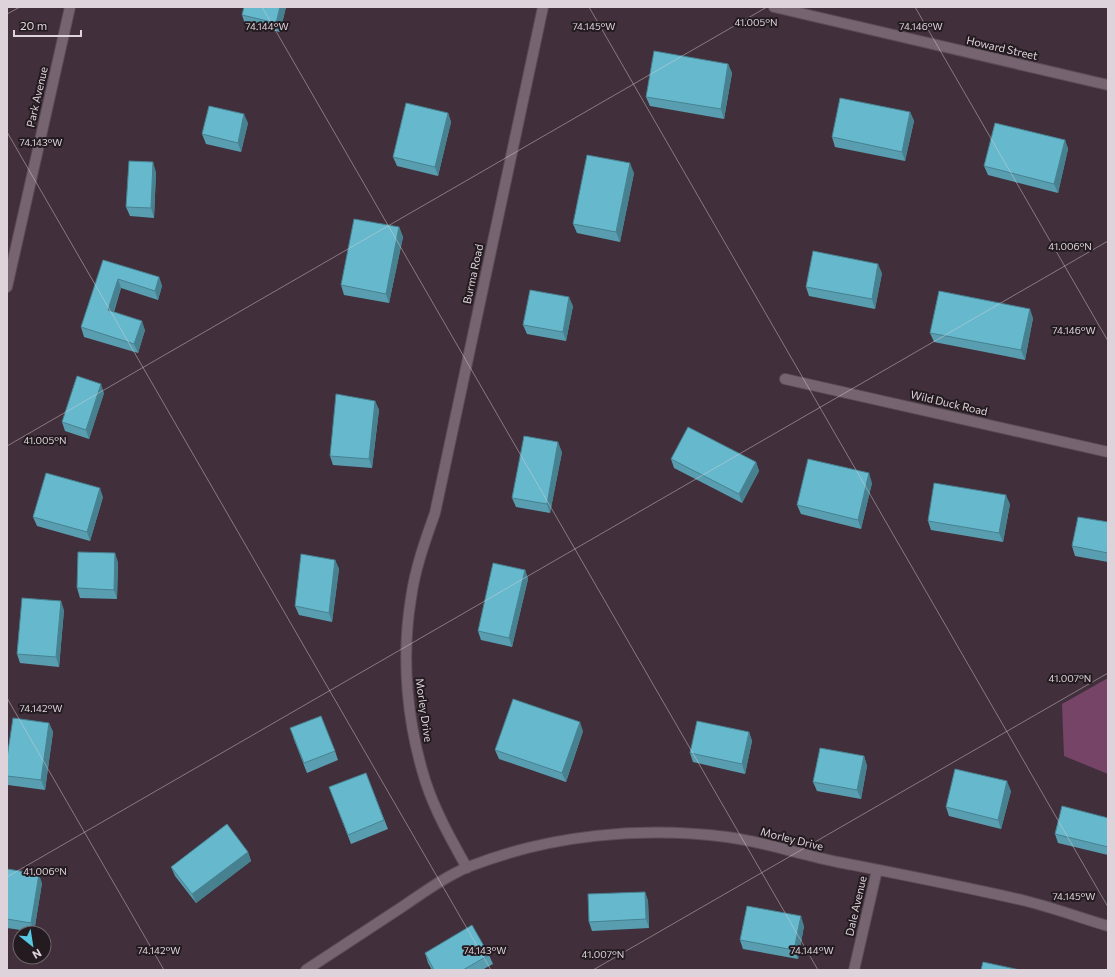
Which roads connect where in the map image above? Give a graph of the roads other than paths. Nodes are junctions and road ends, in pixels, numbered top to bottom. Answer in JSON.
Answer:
{"nodes":[{"id":1,"x":70,"y":7,"type":"edge"},
{"id":2,"x":543,"y":7,"type":"edge"},
{"id":3,"x":774,"y":7,"type":"edge"},
{"id":4,"x":1108,"y":85,"type":"edge"},
{"id":5,"x":10,"y":252,"type":"edge"},
{"id":6,"x":7,"y":287,"type":"edge"},
{"id":7,"x":785,"y":379,"type":"dead end"},
{"id":8,"x":1108,"y":452,"type":"edge"},
{"id":9,"x":424,"y":546,"type":"joint"},
{"id":10,"x":467,"y":868,"type":"junction"},
{"id":11,"x":876,"y":870,"type":"junction"},
{"id":12,"x":1108,"y":926,"type":"edge"},
{"id":13,"x":306,"y":970,"type":"edge"},
{"id":14,"x":854,"y":970,"type":"edge"}],
"edges":[{"from":1,"to":5,"type":"street","name":"Park Avenue"},
{"from":2,"to":9,"type":"street","name":"Burma Road"},
{"from":3,"to":4,"type":"street","name":"Howard Street"},
{"from":5,"to":6,"type":"street","name":"Park Avenue"},
{"from":7,"to":8,"type":"street","name":"Wild Duck Road"},
{"from":9,"to":10,"type":"street","name":"Morley Drive"},
{"from":10,"to":11,"type":"street","name":"Morley Drive"},
{"from":10,"to":13,"type":"street","name":"Morley Drive"},
{"from":11,"to":12,"type":"street","name":"Morley Drive"},
{"from":11,"to":14,"type":"street","name":"Dale Avenue"}]}
